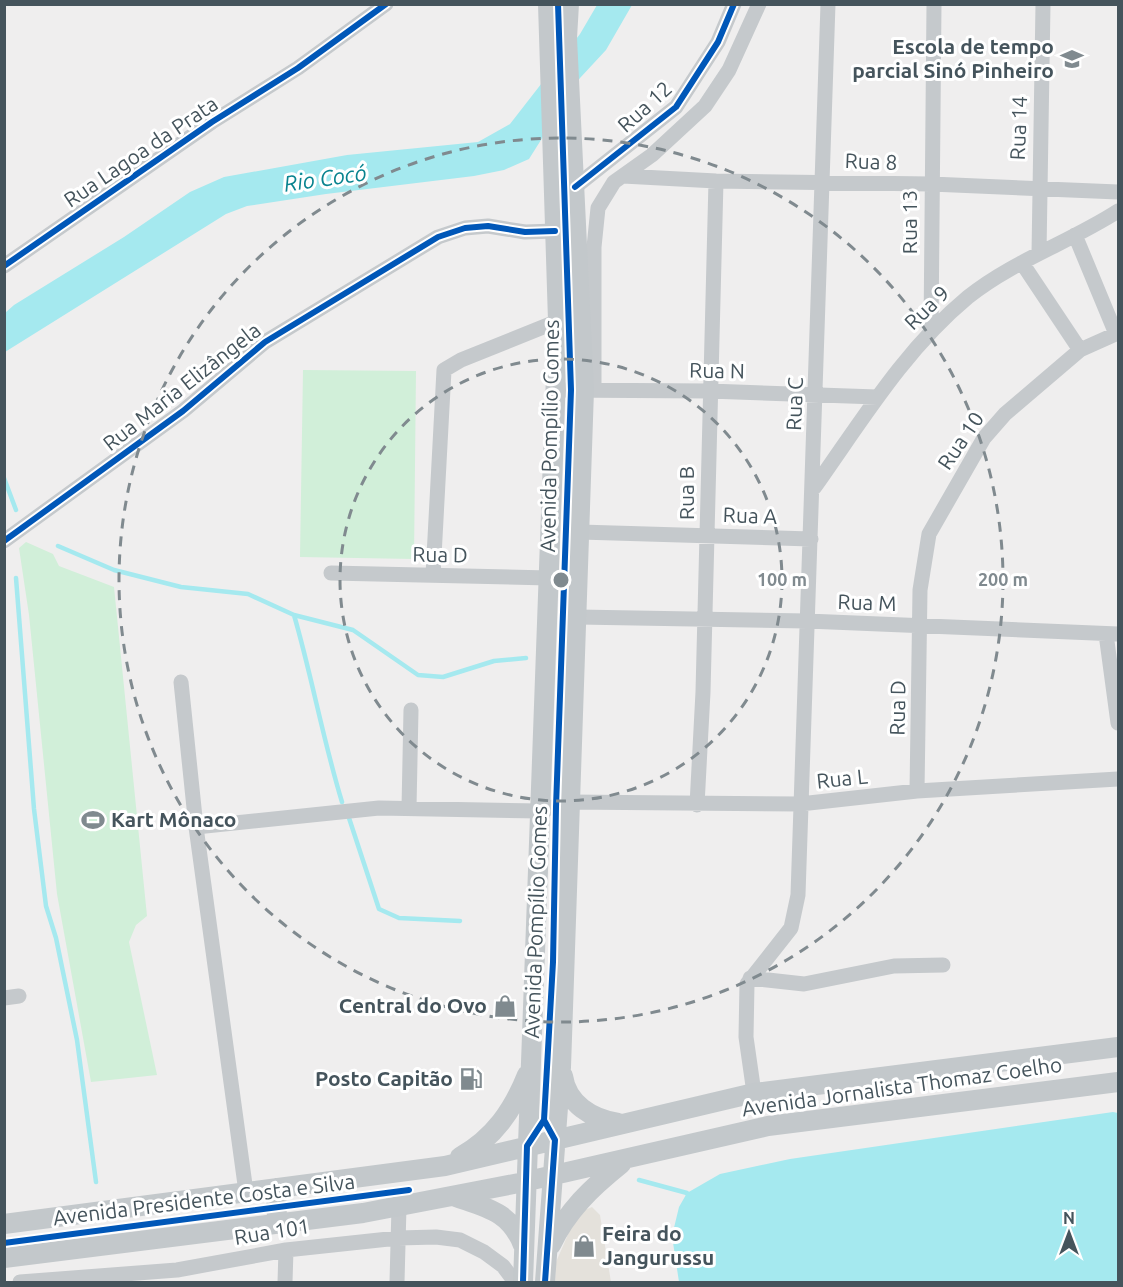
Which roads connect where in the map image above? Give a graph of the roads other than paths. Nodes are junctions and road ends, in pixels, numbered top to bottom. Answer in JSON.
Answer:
{"nodes":[{"id":1,"x":386,"y":4,"type":"edge"},
{"id":2,"x":549,"y":4,"type":"edge"},
{"id":3,"x":569,"y":4,"type":"edge"},
{"id":4,"x":734,"y":4,"type":"edge"},
{"id":5,"x":759,"y":4,"type":"edge"},
{"id":6,"x":828,"y":4,"type":"edge"},
{"id":7,"x":934,"y":4,"type":"edge"},
{"id":8,"x":1043,"y":4,"type":"edge"},
{"id":9,"x":623,"y":176,"type":"junction"},
{"id":10,"x":575,"y":180,"type":"junction"},
{"id":11,"x":716,"y":181,"type":"junction"},
{"id":12,"x":821,"y":181,"type":"junction"},
{"id":13,"x":931,"y":184,"type":"junction"},
{"id":14,"x":1038,"y":188,"type":"junction"},
{"id":15,"x":1119,"y":192,"type":"edge"},
{"id":16,"x":1119,"y":212,"type":"edge"},
{"id":17,"x":555,"y":231,"type":"junction"},
{"id":18,"x":1075,"y":235,"type":"junction"},
{"id":19,"x":1039,"y":253,"type":"junction"},
{"id":20,"x":1022,"y":263,"type":"junction"},
{"id":21,"x":4,"y":266,"type":"edge"},
{"id":22,"x":558,"y":321,"type":"junction"},
{"id":23,"x":931,"y":331,"type":"junction"},
{"id":24,"x":1117,"y":334,"type":"edge"},
{"id":25,"x":1080,"y":350,"type":"junction"},
{"id":26,"x":556,"y":390,"type":"junction"},
{"id":27,"x":589,"y":390,"type":"junction"},
{"id":28,"x":709,"y":391,"type":"junction"},
{"id":29,"x":817,"y":395,"type":"junction"},
{"id":30,"x":877,"y":397,"type":"junction"},
{"id":31,"x":813,"y":489,"type":"junction"},
{"id":32,"x":580,"y":532,"type":"junction"},
{"id":33,"x":708,"y":535,"type":"junction"},
{"id":34,"x":811,"y":539,"type":"junction"},
{"id":35,"x":4,"y":542,"type":"edge"},
{"id":36,"x":331,"y":573,"type":"dead end"},
{"id":37,"x":434,"y":576,"type":"junction"},
{"id":38,"x":549,"y":578,"type":"junction"},
{"id":39,"x":579,"y":617,"type":"junction"},
{"id":40,"x":705,"y":619,"type":"junction"},
{"id":41,"x":807,"y":621,"type":"junction"},
{"id":42,"x":921,"y":626,"type":"junction"},
{"id":43,"x":1112,"y":634,"type":"edge"},
{"id":44,"x":181,"y":682,"type":"dead end"},
{"id":45,"x":411,"y":710,"type":"dead end"},
{"id":46,"x":1119,"y":723,"type":"edge"},
{"id":47,"x":1119,"y":779,"type":"edge"},
{"id":48,"x":917,"y":791,"type":"junction"},
{"id":49,"x":569,"y":802,"type":"junction"},
{"id":50,"x":800,"y":804,"type":"junction"},
{"id":51,"x":697,"y":805,"type":"junction"},
{"id":52,"x":409,"y":808,"type":"junction"},
{"id":53,"x":540,"y":811,"type":"junction"},
{"id":54,"x":196,"y":827,"type":"junction"},
{"id":55,"x":943,"y":965,"type":"dead end"},
{"id":56,"x":750,"y":978,"type":"junction"},
{"id":57,"x":1119,"y":1047,"type":"edge"},
{"id":58,"x":1090,"y":1051,"type":"junction"},
{"id":59,"x":1049,"y":1057,"type":"junction"},
{"id":60,"x":531,"y":1064,"type":"junction"},
{"id":61,"x":561,"y":1067,"type":"junction"},
{"id":62,"x":1119,"y":1082,"type":"edge"},
{"id":63,"x":1096,"y":1085,"type":"junction"},
{"id":64,"x":1054,"y":1090,"type":"junction"},
{"id":65,"x":754,"y":1094,"type":"junction"},
{"id":66,"x":621,"y":1124,"type":"junction"},
{"id":67,"x":555,"y":1140,"type":"junction"},
{"id":68,"x":527,"y":1146,"type":"junction"},
{"id":69,"x":626,"y":1160,"type":"junction"},
{"id":70,"x":445,"y":1166,"type":"junction"},
{"id":71,"x":552,"y":1176,"type":"junction"},
{"id":72,"x":526,"y":1182,"type":"junction"},
{"id":73,"x":276,"y":1188,"type":"junction"},
{"id":74,"x":246,"y":1192,"type":"junction"},
{"id":75,"x":456,"y":1197,"type":"junction"},
{"id":76,"x":399,"y":1207,"type":"junction"},
{"id":77,"x":277,"y":1223,"type":"junction"},
{"id":78,"x":4,"y":1224,"type":"edge"},
{"id":79,"x":398,"y":1238,"type":"junction"},
{"id":80,"x":523,"y":1245,"type":"junction"},
{"id":81,"x":61,"y":1250,"type":"junction"},
{"id":82,"x":286,"y":1250,"type":"junction"},
{"id":83,"x":546,"y":1256,"type":"junction"},
{"id":84,"x":4,"y":1258,"type":"edge"},
{"id":85,"x":176,"y":1276,"type":"edge"},
{"id":86,"x":60,"y":1280,"type":"edge"},
{"id":87,"x":20,"y":1282,"type":"edge"},
{"id":88,"x":285,"y":1282,"type":"edge"},
{"id":89,"x":398,"y":1282,"type":"edge"},
{"id":90,"x":515,"y":1282,"type":"edge"},
{"id":91,"x":523,"y":1282,"type":"edge"},
{"id":92,"x":545,"y":1282,"type":"edge"}],
"edges":[{"from":1,"to":21,"type":"street","name":"Rua Lagoa da Prata"},
{"from":2,"to":17,"type":"main road","name":"Avenida Pompílio Gomes"},
{"from":3,"to":10,"type":"main road","name":"Avenida Pompílio Gomes"},
{"from":4,"to":10,"type":"street","name":"Rua 12"},
{"from":5,"to":9,"type":"street","name":"Rua 12"},
{"from":6,"to":12,"type":"street","name":"Rua C"},
{"from":7,"to":13,"type":"street","name":"Rua 13"},
{"from":8,"to":14,"type":"street","name":"Rua 14"},
{"from":9,"to":11,"type":"street","name":"Rua 8"},
{"from":9,"to":27,"type":"street"},
{"from":10,"to":27,"type":"main road","name":"Avenida Pompílio Gomes"},
{"from":11,"to":12,"type":"street","name":"Rua 8"},
{"from":11,"to":28,"type":"street","name":"Rua B"},
{"from":12,"to":13,"type":"street","name":"Rua 8"},
{"from":12,"to":29,"type":"street","name":"Rua C"},
{"from":13,"to":14,"type":"street","name":"Rua 8"},
{"from":13,"to":23,"type":"street","name":"Rua 13"},
{"from":14,"to":15,"type":"street","name":"Rua 8"},
{"from":14,"to":19,"type":"street","name":"Rua 14"},
{"from":16,"to":18,"type":"street","name":"Rua 9"},
{"from":17,"to":22,"type":"main road","name":"Avenida Pompílio Gomes"},
{"from":17,"to":35,"type":"street","name":"Rua Maria Elizângela"},
{"from":18,"to":19,"type":"street","name":"Rua 9"},
{"from":18,"to":24,"type":"street"},
{"from":19,"to":20,"type":"street","name":"Rua 9"},
{"from":20,"to":23,"type":"street","name":"Rua 9"},
{"from":20,"to":25,"type":"street"},
{"from":22,"to":26,"type":"main road","name":"Avenida Pompílio Gomes"},
{"from":22,"to":37,"type":"street"},
{"from":23,"to":30,"type":"street","name":"Rua 9"},
{"from":24,"to":25,"type":"street","name":"Rua 10"},
{"from":25,"to":42,"type":"street","name":"Rua 10"},
{"from":26,"to":27,"type":"street","name":"Rua N"},
{"from":26,"to":38,"type":"main road","name":"Avenida Pompílio Gomes"},
{"from":27,"to":28,"type":"street","name":"Rua N"},
{"from":27,"to":32,"type":"main road","name":"Avenida Pompílio Gomes"},
{"from":28,"to":29,"type":"street","name":"Rua N"},
{"from":28,"to":33,"type":"street","name":"Rua B"},
{"from":29,"to":30,"type":"street","name":"Rua N"},
{"from":29,"to":31,"type":"street","name":"Rua C"},
{"from":30,"to":31,"type":"street","name":"Rua 9"},
{"from":31,"to":34,"type":"street","name":"Rua C"},
{"from":32,"to":33,"type":"street","name":"Rua A"},
{"from":32,"to":39,"type":"main road","name":"Avenida Pompílio Gomes"},
{"from":33,"to":34,"type":"street","name":"Rua A"},
{"from":33,"to":40,"type":"street","name":"Rua B"},
{"from":34,"to":41,"type":"street","name":"Rua C"},
{"from":36,"to":37,"type":"street","name":"Rua D"},
{"from":37,"to":38,"type":"street","name":"Rua D"},
{"from":38,"to":53,"type":"main road","name":"Avenida Pompílio Gomes"},
{"from":39,"to":40,"type":"street","name":"Rua M"},
{"from":39,"to":49,"type":"main road","name":"Avenida Pompílio Gomes"},
{"from":40,"to":41,"type":"street","name":"Rua M"},
{"from":40,"to":51,"type":"street","name":"Rua B"},
{"from":41,"to":42,"type":"street","name":"Rua M"},
{"from":41,"to":50,"type":"street","name":"Rua C"},
{"from":42,"to":43,"type":"street","name":"Rua M"},
{"from":42,"to":48,"type":"street","name":"Rua D"},
{"from":43,"to":46,"type":"street"},
{"from":44,"to":54,"type":"street"},
{"from":45,"to":52,"type":"street"},
{"from":47,"to":48,"type":"street","name":"Rua L"},
{"from":48,"to":50,"type":"street","name":"Rua L"},
{"from":49,"to":51,"type":"street","name":"Rua L"},
{"from":49,"to":53,"type":"street","name":"Rua L"},
{"from":49,"to":61,"type":"main road","name":"Avenida Pompílio Gomes"},
{"from":50,"to":51,"type":"street","name":"Rua L"},
{"from":50,"to":56,"type":"street","name":"Rua C"},
{"from":52,"to":53,"type":"street","name":"Rua L"},
{"from":52,"to":54,"type":"street","name":"Rua L"},
{"from":53,"to":60,"type":"main road","name":"Avenida Pompílio Gomes"},
{"from":54,"to":74,"type":"street"},
{"from":55,"to":56,"type":"street"},
{"from":56,"to":65,"type":"street"},
{"from":57,"to":58,"type":"main road","name":"Avenida Jornalista Thomaz Coelho"},
{"from":58,"to":59,"type":"main road","name":"Avenida Jornalista Thomaz Coelho"},
{"from":58,"to":63,"type":"main road"},
{"from":59,"to":64,"type":"main road"},
{"from":59,"to":65,"type":"main road","name":"Avenida Jornalista Thomaz Coelho"},
{"from":60,"to":68,"type":"main road","name":"Avenida Pompílio Gomes"},
{"from":60,"to":70,"type":"main road"},
{"from":61,"to":66,"type":"main road"},
{"from":61,"to":67,"type":"main road","name":"Avenida Pompílio Gomes"},
{"from":62,"to":63,"type":"main road","name":"Avenida Jornalista Thomaz Coelho"},
{"from":63,"to":64,"type":"main road","name":"Avenida Jornalista Thomaz Coelho"},
{"from":64,"to":69,"type":"main road","name":"Avenida Jornalista Thomaz Coelho"},
{"from":65,"to":66,"type":"main road","name":"Avenida Jornalista Thomaz Coelho"},
{"from":66,"to":67,"type":"main road","name":"Avenida Jornalista Thomaz Coelho"},
{"from":67,"to":68,"type":"main road","name":"Avenida Jornalista Thomaz Coelho"},
{"from":67,"to":71,"type":"main road","name":"Avenida Pompílio Gomes"},
{"from":68,"to":70,"type":"main road","name":"Avenida Presidente Costa e Silva"},
{"from":68,"to":72,"type":"main road","name":"Avenida Pompílio Gomes"},
{"from":69,"to":71,"type":"main road","name":"Avenida Jornalista Thomaz Coelho"},
{"from":69,"to":83,"type":"main road"},
{"from":70,"to":73,"type":"main road","name":"Avenida Presidente Costa e Silva"},
{"from":71,"to":72,"type":"main road","name":"Avenida Jornalista Thomaz Coelho"},
{"from":71,"to":83,"type":"main road","name":"Avenida Pompílio Gomes"},
{"from":72,"to":75,"type":"main road","name":"Avenida Presidente Costa e Silva"},
{"from":72,"to":80,"type":"main road","name":"Avenida Pompílio Gomes"},
{"from":73,"to":74,"type":"main road","name":"Avenida Presidente Costa e Silva"},
{"from":73,"to":77,"type":"main road"},
{"from":74,"to":78,"type":"main road","name":"Avenida Presidente Costa e Silva"},
{"from":75,"to":76,"type":"main road","name":"Avenida Presidente Costa e Silva"},
{"from":75,"to":80,"type":"main road"},
{"from":76,"to":77,"type":"main road","name":"Avenida Presidente Costa e Silva"},
{"from":76,"to":79,"type":"street"},
{"from":77,"to":81,"type":"main road","name":"Avenida Presidente Costa e Silva"},
{"from":79,"to":82,"type":"street","name":"Rua 101"},
{"from":79,"to":89,"type":"street"},
{"from":79,"to":90,"type":"street","name":"Rua 101"},
{"from":80,"to":91,"type":"main road","name":"Avenida Pompílio Gomes"},
{"from":81,"to":84,"type":"main road","name":"Avenida Presidente Costa e Silva"},
{"from":81,"to":86,"type":"street"},
{"from":82,"to":85,"type":"street","name":"Rua 101"},
{"from":82,"to":88,"type":"street"},
{"from":83,"to":92,"type":"main road","name":"Avenida Pompílio Gomes"},
{"from":85,"to":86,"type":"street","name":"Rua 101"},
{"from":86,"to":87,"type":"street","name":"Rua 101"}]}
